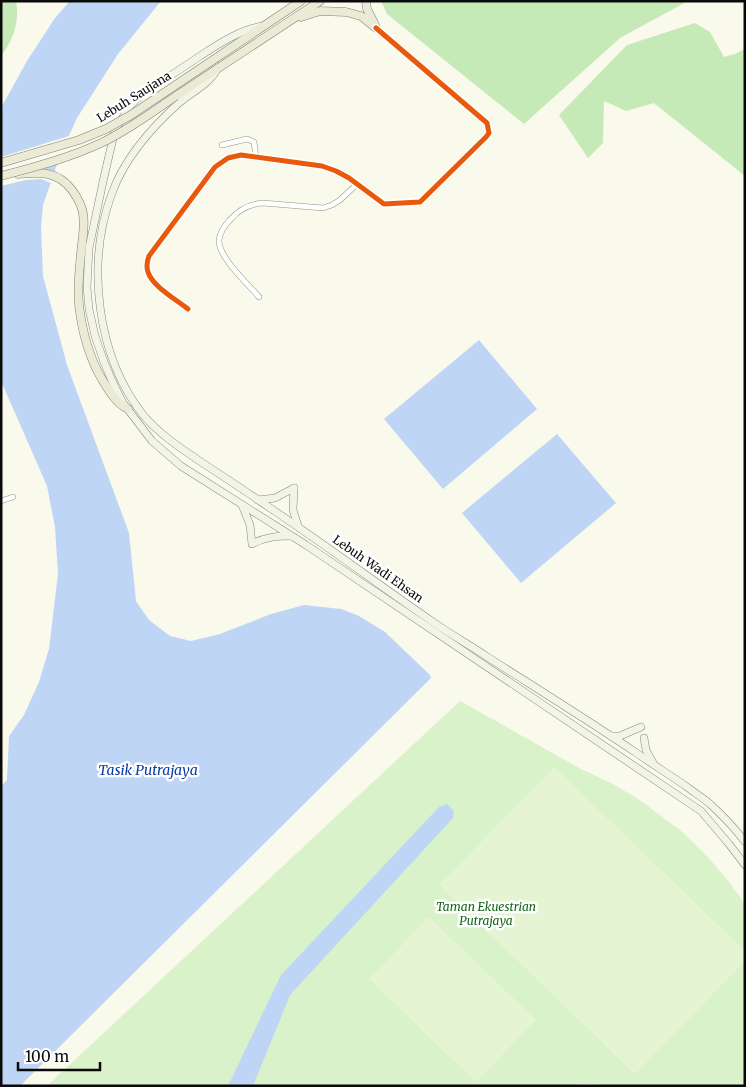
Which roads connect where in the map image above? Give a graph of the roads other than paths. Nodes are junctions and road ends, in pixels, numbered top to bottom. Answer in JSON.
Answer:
{"nodes":[{"id":1,"x":301,"y":1,"type":"edge"},
{"id":2,"x":320,"y":1,"type":"edge"},
{"id":3,"x":366,"y":1,"type":"edge"},
{"id":4,"x":293,"y":19,"type":"junction"},
{"id":5,"x":264,"y":26,"type":"junction"},
{"id":6,"x":376,"y":28,"type":"junction"},
{"id":7,"x":179,"y":98,"type":"junction"},
{"id":8,"x":222,"y":145,"type":"dead end"},
{"id":9,"x":256,"y":157,"type":"junction"},
{"id":10,"x":1,"y":163,"type":"edge"},
{"id":11,"x":5,"y":175,"type":"edge"},
{"id":12,"x":357,"y":184,"type":"junction"},
{"id":13,"x":259,"y":297,"type":"dead end"},
{"id":14,"x":188,"y":309,"type":"dead end"},
{"id":15,"x":128,"y":409,"type":"junction"},
{"id":16,"x":13,"y":497,"type":"dead end"},
{"id":17,"x":258,"y":500,"type":"junction"},
{"id":18,"x":1,"y":501,"type":"edge"},
{"id":19,"x":242,"y":505,"type":"junction"},
{"id":20,"x":298,"y":527,"type":"junction"},
{"id":21,"x":292,"y":536,"type":"junction"},
{"id":22,"x":641,"y":727,"type":"dead end"},
{"id":23,"x":611,"y":736,"type":"junction"},
{"id":24,"x":644,"y":738,"type":"dead end"},
{"id":25,"x":653,"y":764,"type":"junction"},
{"id":26,"x":745,"y":842,"type":"edge"},
{"id":27,"x":745,"y":865,"type":"edge"}],
"edges":[{"from":1,"to":5,"type":"main road","name":"Lebuh Saujana"},
{"from":2,"to":4,"type":"main road","name":"Lebuh Saujana"},
{"from":3,"to":6,"type":"main road"},
{"from":4,"to":6,"type":"main road"},
{"from":4,"to":7,"type":"main road","name":"Lebuh Saujana"},
{"from":5,"to":10,"type":"main road","name":"Lebuh Saujana","bridge":true},
{"from":5,"to":15,"type":"main road","name":"Lebuh Wadi Ehsan"},
{"from":6,"to":12,"type":"street"},
{"from":7,"to":11,"type":"main road","name":"Lebuh Saujana","bridge":true},
{"from":7,"to":17,"type":"main road","name":"Lebuh Wadi Ehsan"},
{"from":8,"to":9,"type":"street"},
{"from":9,"to":12,"type":"street"},
{"from":9,"to":14,"type":"street"},
{"from":11,"to":15,"type":"main road","bridge":true},
{"from":12,"to":13,"type":"street"},
{"from":15,"to":19,"type":"main road","name":"Lebuh Wadi Ehsan"},
{"from":16,"to":18,"type":"street"},
{"from":17,"to":20,"type":"main road","name":"Lebuh Wadi Ehsan"},
{"from":17,"to":20,"type":"main road"},
{"from":19,"to":21,"type":"main road","name":"Lebuh Wadi Ehsan"},
{"from":19,"to":21,"type":"main road"},
{"from":20,"to":23,"type":"main road","name":"Lebuh Wadi Ehsan"},
{"from":21,"to":27,"type":"main road","name":"Lebuh Wadi Ehsan"},
{"from":22,"to":23,"type":"main road"},
{"from":23,"to":25,"type":"main road","name":"Lebuh Wadi Ehsan"},
{"from":24,"to":25,"type":"main road"},
{"from":25,"to":26,"type":"main road","name":"Lebuh Wadi Ehsan"}]}
